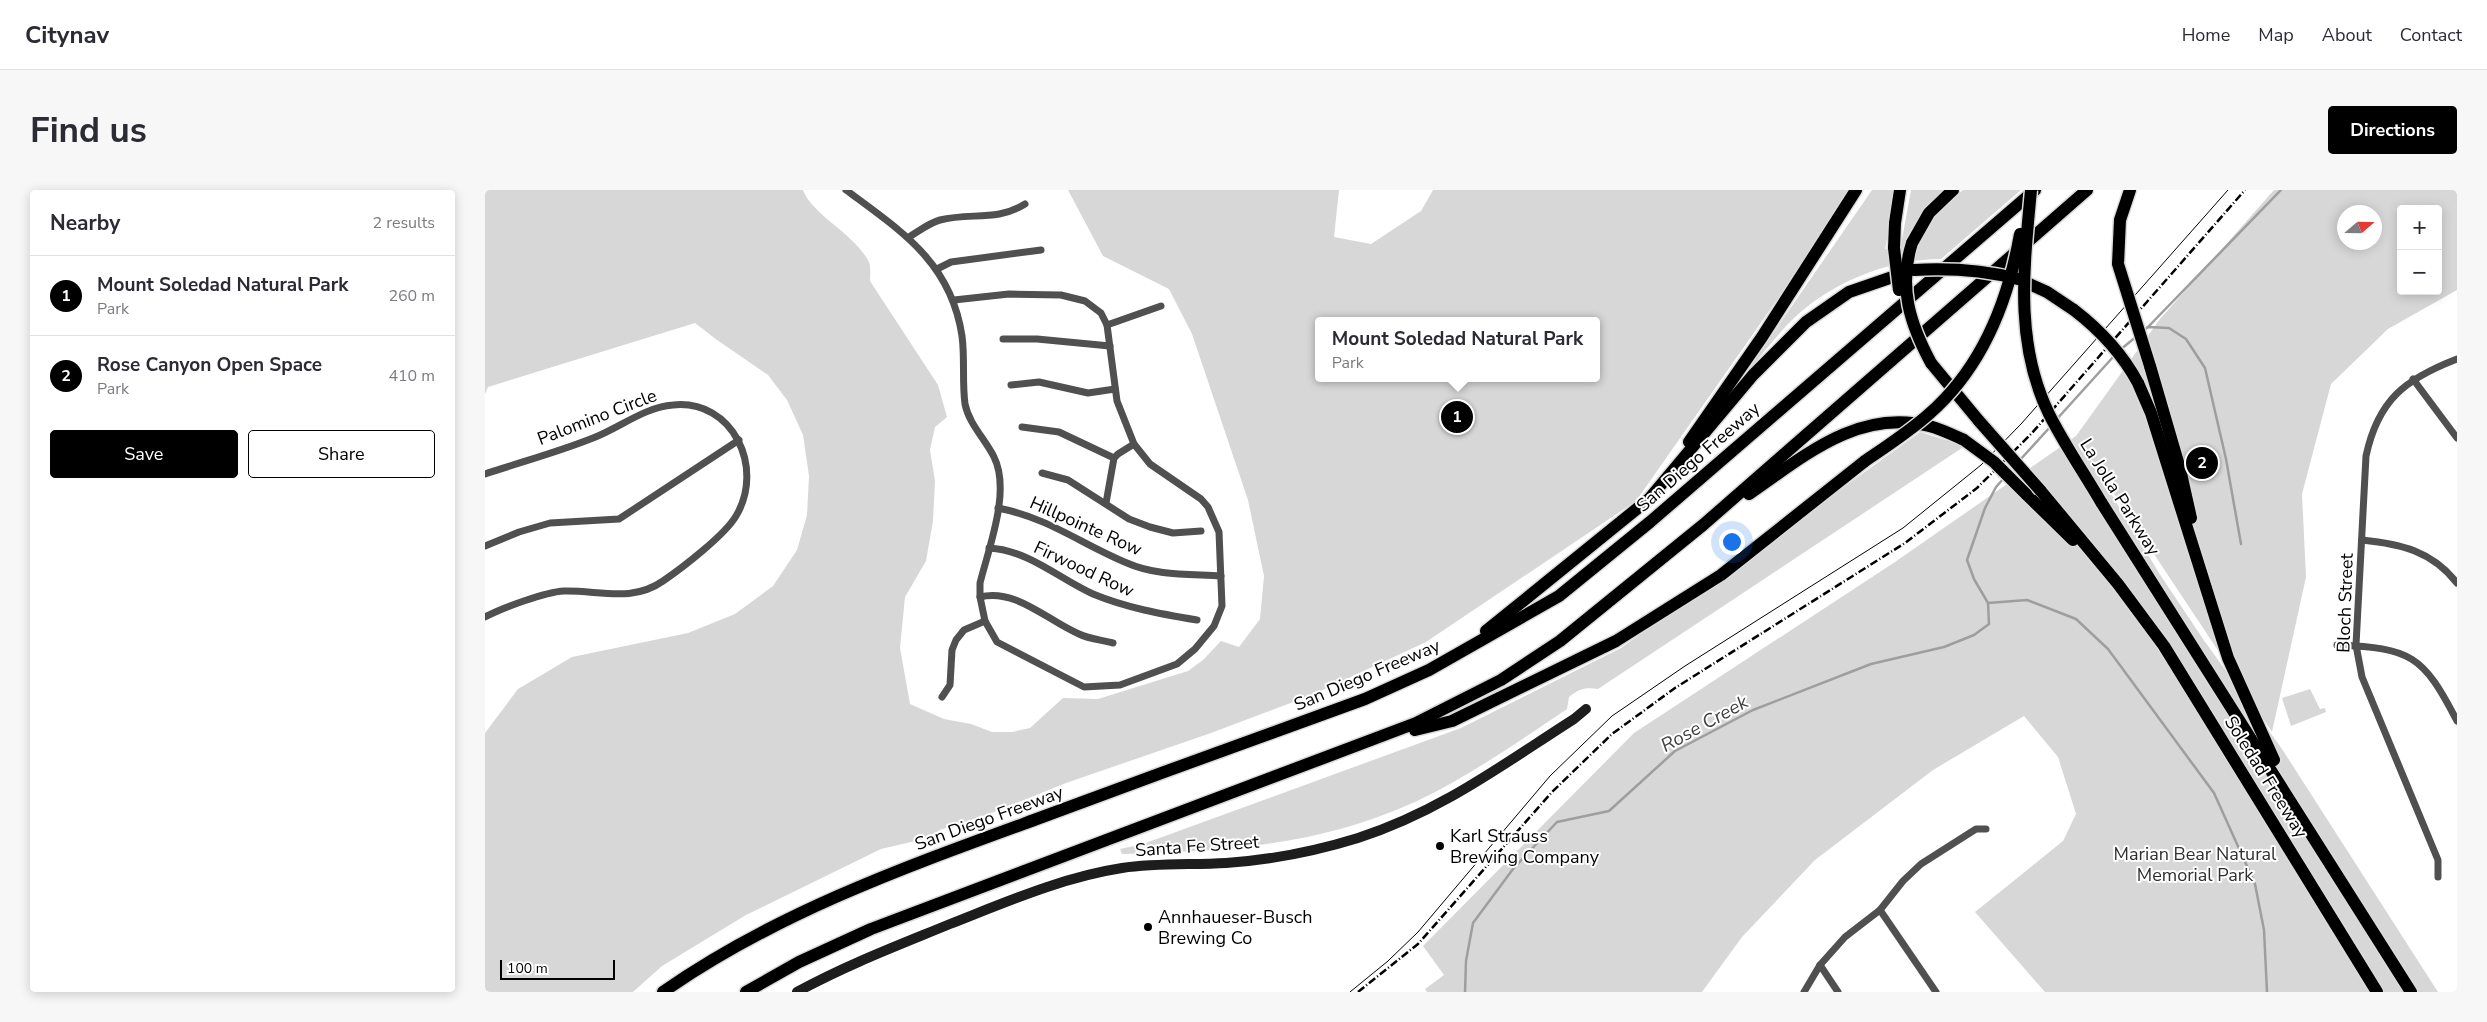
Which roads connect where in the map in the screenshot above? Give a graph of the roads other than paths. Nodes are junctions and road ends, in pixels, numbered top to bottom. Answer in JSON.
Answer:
{"nodes":[{"id":1,"x":846,"y":190,"type":"edge"},
{"id":2,"x":1856,"y":190,"type":"edge"},
{"id":3,"x":1900,"y":190,"type":"edge"},
{"id":4,"x":1953,"y":190,"type":"edge"},
{"id":5,"x":2029,"y":190,"type":"edge"},
{"id":6,"x":2035,"y":190,"type":"edge"},
{"id":7,"x":2087,"y":190,"type":"edge"},
{"id":8,"x":2130,"y":190,"type":"edge"},
{"id":9,"x":1025,"y":204,"type":"dead end"},
{"id":10,"x":909,"y":237,"type":"junction"},
{"id":11,"x":1041,"y":250,"type":"dead end"},
{"id":12,"x":937,"y":269,"type":"junction"},
{"id":13,"x":953,"y":300,"type":"junction"},
{"id":14,"x":1161,"y":306,"type":"dead end"},
{"id":15,"x":1107,"y":325,"type":"junction"},
{"id":16,"x":1003,"y":339,"type":"dead end"},
{"id":17,"x":1110,"y":346,"type":"junction"},
{"id":18,"x":2457,"y":359,"type":"edge"},
{"id":19,"x":1931,"y":363,"type":"junction"},
{"id":20,"x":2413,"y":379,"type":"junction"},
{"id":21,"x":1011,"y":384,"type":"dead end"},
{"id":22,"x":1115,"y":389,"type":"junction"},
{"id":23,"x":1022,"y":427,"type":"dead end"},
{"id":24,"x":2457,"y":438,"type":"edge"},
{"id":25,"x":739,"y":440,"type":"junction"},
{"id":26,"x":1134,"y":444,"type":"junction"},
{"id":27,"x":1114,"y":458,"type":"junction"},
{"id":28,"x":1041,"y":473,"type":"dead end"},
{"id":29,"x":485,"y":474,"type":"edge"},
{"id":30,"x":1649,"y":499,"type":"junction"},
{"id":31,"x":1106,"y":504,"type":"junction"},
{"id":32,"x":998,"y":508,"type":"junction"},
{"id":33,"x":1703,"y":525,"type":"junction"},
{"id":34,"x":1201,"y":531,"type":"dead end"},
{"id":35,"x":2363,"y":540,"type":"junction"},
{"id":36,"x":485,"y":546,"type":"edge"},
{"id":37,"x":989,"y":548,"type":"junction"},
{"id":38,"x":1221,"y":576,"type":"junction"},
{"id":39,"x":2203,"y":579,"type":"junction"},
{"id":40,"x":2457,"y":582,"type":"edge"},
{"id":41,"x":2118,"y":584,"type":"junction"},
{"id":42,"x":980,"y":597,"type":"junction"},
{"id":43,"x":485,"y":617,"type":"edge"},
{"id":44,"x":1197,"y":620,"type":"dead end"},
{"id":45,"x":985,"y":621,"type":"junction"},
{"id":46,"x":1113,"y":643,"type":"dead end"},
{"id":47,"x":2337,"y":645,"type":"dead end"},
{"id":48,"x":2356,"y":645,"type":"junction"},
{"id":49,"x":1455,"y":657,"type":"junction"},
{"id":50,"x":942,"y":697,"type":"dead end"},
{"id":51,"x":1586,"y":709,"type":"dead end"},
{"id":52,"x":2457,"y":721,"type":"edge"},
{"id":53,"x":1366,"y":741,"type":"junction"},
{"id":54,"x":2285,"y":790,"type":"junction"},
{"id":55,"x":1986,"y":829,"type":"dead end"},
{"id":56,"x":2438,"y":877,"type":"dead end"},
{"id":57,"x":1880,"y":910,"type":"junction"},
{"id":58,"x":1820,"y":966,"type":"junction"},
{"id":59,"x":663,"y":992,"type":"edge"},
{"id":60,"x":746,"y":992,"type":"edge"},
{"id":61,"x":797,"y":992,"type":"edge"},
{"id":62,"x":1804,"y":992,"type":"edge"},
{"id":63,"x":1838,"y":992,"type":"edge"},
{"id":64,"x":1936,"y":992,"type":"edge"},
{"id":65,"x":2377,"y":992,"type":"edge"},
{"id":66,"x":2411,"y":992,"type":"edge"}],
"edges":[{"from":1,"to":10,"type":"street"},
{"from":2,"to":30,"type":"highway"},
{"from":3,"to":19,"type":"highway","bridge":true},
{"from":4,"to":19,"type":"highway","bridge":true},
{"from":5,"to":53,"type":"highway","bridge":true},
{"from":5,"to":54,"type":"highway","name":"La Jolla Parkway","bridge":true},
{"from":6,"to":49,"type":"highway","name":"San Diego Freeway"},
{"from":7,"to":33,"type":"highway"},
{"from":8,"to":39,"type":"highway","bridge":true},
{"from":9,"to":10,"type":"street"},
{"from":10,"to":12,"type":"street"},
{"from":11,"to":12,"type":"street"},
{"from":12,"to":13,"type":"street"},
{"from":13,"to":15,"type":"street"},
{"from":13,"to":32,"type":"street"},
{"from":14,"to":15,"type":"street"},
{"from":15,"to":17,"type":"street"},
{"from":16,"to":17,"type":"street"},
{"from":17,"to":22,"type":"street"},
{"from":18,"to":20,"type":"street","name":"Bloch Street"},
{"from":19,"to":41,"type":"highway","bridge":true},
{"from":20,"to":24,"type":"street"},
{"from":20,"to":35,"type":"street","name":"Bloch Street"},
{"from":21,"to":22,"type":"street"},
{"from":22,"to":26,"type":"street"},
{"from":23,"to":27,"type":"street"},
{"from":25,"to":29,"type":"street","name":"Palomino Circle"},
{"from":25,"to":36,"type":"street"},
{"from":25,"to":43,"type":"street"},
{"from":26,"to":27,"type":"street"},
{"from":26,"to":38,"type":"street"},
{"from":27,"to":31,"type":"street"},
{"from":28,"to":31,"type":"street"},
{"from":30,"to":39,"type":"highway","bridge":true},
{"from":30,"to":49,"type":"highway"},
{"from":31,"to":34,"type":"street"},
{"from":32,"to":37,"type":"street"},
{"from":32,"to":38,"type":"street","name":"Hillpointe Row"},
{"from":33,"to":41,"type":"highway","bridge":true},
{"from":33,"to":53,"type":"highway"},
{"from":35,"to":40,"type":"street"},
{"from":35,"to":48,"type":"street","name":"Bloch Street"},
{"from":37,"to":42,"type":"street"},
{"from":37,"to":44,"type":"street","name":"Firwood Row"},
{"from":38,"to":45,"type":"street"},
{"from":39,"to":54,"type":"highway"},
{"from":41,"to":65,"type":"highway","name":"Soledad Freeway"},
{"from":42,"to":45,"type":"street"},
{"from":42,"to":46,"type":"street"},
{"from":45,"to":50,"type":"street"},
{"from":47,"to":48,"type":"street"},
{"from":48,"to":52,"type":"street"},
{"from":48,"to":56,"type":"street","name":"Bloch Street"},
{"from":49,"to":59,"type":"highway","name":"San Diego Freeway"},
{"from":51,"to":61,"type":"street","name":"Santa Fe Street"},
{"from":53,"to":60,"type":"highway"},
{"from":54,"to":66,"type":"highway","name":"Soledad Freeway"},
{"from":55,"to":57,"type":"street"},
{"from":57,"to":58,"type":"street"},
{"from":57,"to":64,"type":"street"},
{"from":58,"to":62,"type":"street"},
{"from":58,"to":63,"type":"street"}]}
